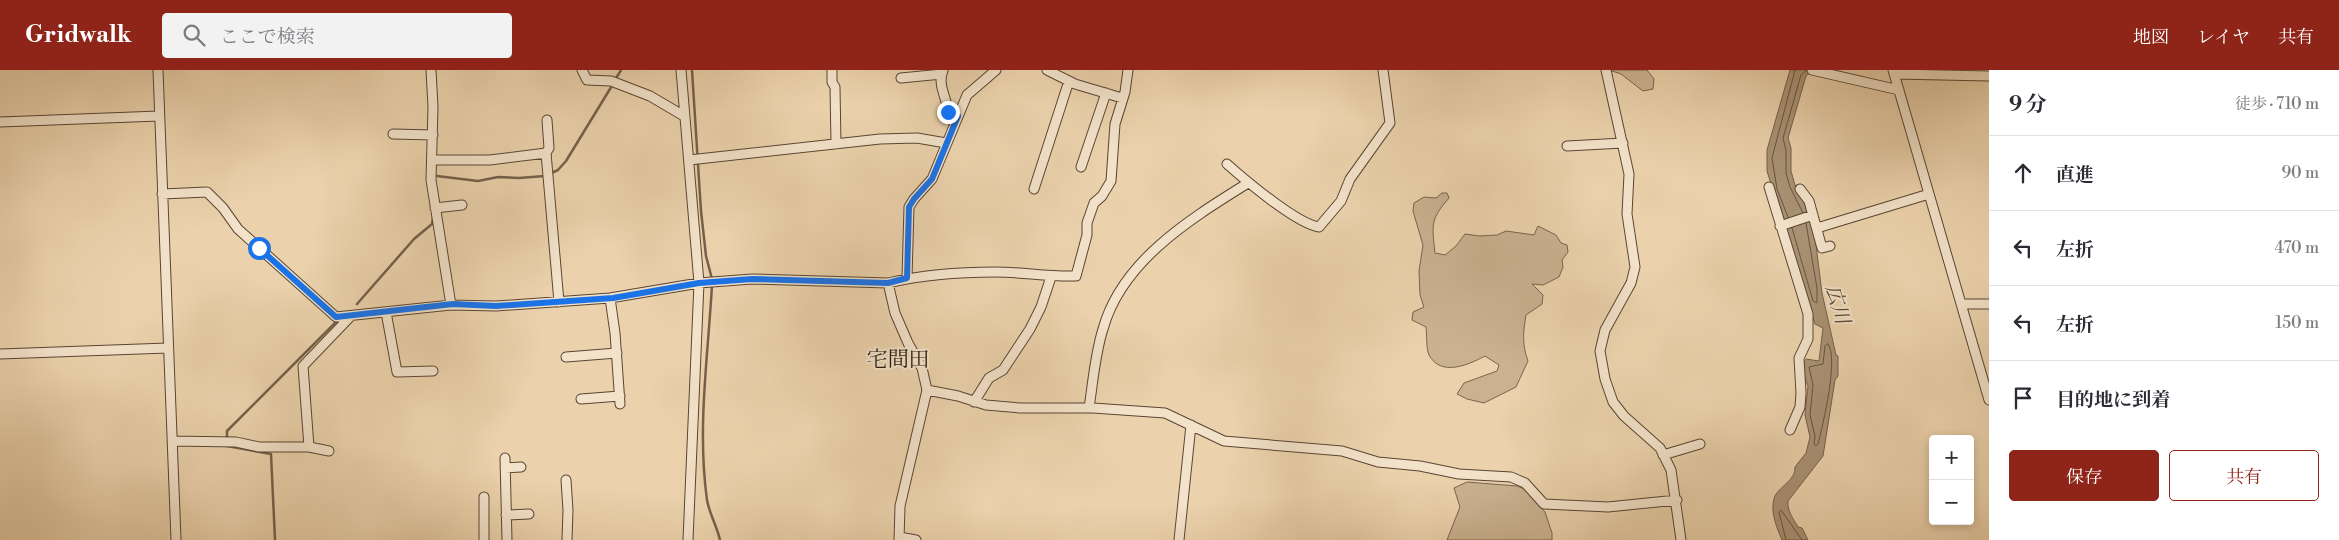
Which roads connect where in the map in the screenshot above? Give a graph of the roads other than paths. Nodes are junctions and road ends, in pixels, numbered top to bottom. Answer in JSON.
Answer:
{"nodes":[{"id":1,"x":158,"y":70,"type":"edge"},
{"id":2,"x":431,"y":70,"type":"edge"},
{"id":3,"x":582,"y":70,"type":"edge"},
{"id":4,"x":681,"y":70,"type":"edge"},
{"id":5,"x":832,"y":70,"type":"edge"},
{"id":6,"x":996,"y":70,"type":"edge"},
{"id":7,"x":1047,"y":70,"type":"edge"},
{"id":8,"x":1128,"y":70,"type":"edge"},
{"id":9,"x":1383,"y":70,"type":"edge"},
{"id":10,"x":1606,"y":70,"type":"edge"},
{"id":11,"x":1816,"y":71,"type":"edge"},
{"id":12,"x":942,"y":72,"type":"edge"},
{"id":13,"x":1894,"y":72,"type":"edge"},
{"id":14,"x":1944,"y":72,"type":"edge"},
{"id":15,"x":1989,"y":76,"type":"edge"},
{"id":16,"x":900,"y":78,"type":"dead end"},
{"id":17,"x":1067,"y":87,"type":"dead end"},
{"id":18,"x":1899,"y":90,"type":"junction"},
{"id":19,"x":1106,"y":93,"type":"junction"},
{"id":20,"x":1122,"y":98,"type":"junction"},
{"id":21,"x":1389,"y":105,"type":"junction"},
{"id":22,"x":1400,"y":105,"type":"dead end"},
{"id":23,"x":159,"y":116,"type":"junction"},
{"id":24,"x":684,"y":116,"type":"junction"},
{"id":25,"x":958,"y":116,"type":"junction"},
{"id":26,"x":547,"y":120,"type":"dead end"},
{"id":27,"x":0,"y":122,"type":"edge"},
{"id":28,"x":393,"y":134,"type":"dead end"},
{"id":29,"x":433,"y":135,"type":"junction"},
{"id":30,"x":946,"y":143,"type":"junction"},
{"id":31,"x":836,"y":144,"type":"junction"},
{"id":32,"x":1623,"y":144,"type":"junction"},
{"id":33,"x":1567,"y":146,"type":"dead end"},
{"id":34,"x":546,"y":153,"type":"junction"},
{"id":35,"x":432,"y":160,"type":"junction"},
{"id":36,"x":689,"y":160,"type":"junction"},
{"id":37,"x":1226,"y":164,"type":"dead end"},
{"id":38,"x":1081,"y":167,"type":"dead end"},
{"id":39,"x":1248,"y":183,"type":"junction"},
{"id":40,"x":1769,"y":187,"type":"dead end"},
{"id":41,"x":1034,"y":189,"type":"dead end"},
{"id":42,"x":1800,"y":189,"type":"dead end"},
{"id":43,"x":162,"y":194,"type":"junction"},
{"id":44,"x":1929,"y":194,"type":"junction"},
{"id":45,"x":462,"y":205,"type":"dead end"},
{"id":46,"x":435,"y":208,"type":"junction"},
{"id":47,"x":1813,"y":215,"type":"junction"},
{"id":48,"x":1780,"y":226,"type":"junction"},
{"id":49,"x":1817,"y":228,"type":"junction"},
{"id":50,"x":1830,"y":246,"type":"dead end"},
{"id":51,"x":1052,"y":277,"type":"junction"},
{"id":52,"x":907,"y":278,"type":"junction"},
{"id":53,"x":703,"y":283,"type":"junction"},
{"id":54,"x":888,"y":283,"type":"junction"},
{"id":55,"x":610,"y":298,"type":"junction"},
{"id":56,"x":559,"y":302,"type":"junction"},
{"id":57,"x":1961,"y":304,"type":"junction"},
{"id":58,"x":1989,"y":304,"type":"edge"},
{"id":59,"x":451,"y":305,"type":"junction"},
{"id":60,"x":386,"y":312,"type":"junction"},
{"id":61,"x":351,"y":316,"type":"junction"},
{"id":62,"x":168,"y":348,"type":"junction"},
{"id":63,"x":617,"y":353,"type":"junction"},
{"id":64,"x":0,"y":354,"type":"edge"},
{"id":65,"x":566,"y":357,"type":"dead end"},
{"id":66,"x":433,"y":371,"type":"dead end"},
{"id":67,"x":927,"y":390,"type":"junction"},
{"id":68,"x":1989,"y":400,"type":"edge"},
{"id":69,"x":587,"y":402,"type":"dead end"},
{"id":70,"x":974,"y":402,"type":"junction"},
{"id":71,"x":1089,"y":408,"type":"junction"},
{"id":72,"x":1191,"y":425,"type":"junction"},
{"id":73,"x":1790,"y":430,"type":"dead end"},
{"id":74,"x":172,"y":441,"type":"junction"},
{"id":75,"x":1700,"y":444,"type":"dead end"},
{"id":76,"x":309,"y":447,"type":"junction"},
{"id":77,"x":329,"y":451,"type":"dead end"},
{"id":78,"x":1663,"y":455,"type":"junction"},
{"id":79,"x":505,"y":458,"type":"dead end"},
{"id":80,"x":505,"y":468,"type":"junction"},
{"id":81,"x":521,"y":468,"type":"dead end"},
{"id":82,"x":566,"y":480,"type":"dead end"},
{"id":83,"x":484,"y":497,"type":"dead end"},
{"id":84,"x":1677,"y":500,"type":"junction"},
{"id":85,"x":529,"y":514,"type":"dead end"},
{"id":86,"x":506,"y":515,"type":"junction"},
{"id":87,"x":899,"y":539,"type":"edge"},
{"id":88,"x":176,"y":540,"type":"edge"},
{"id":89,"x":484,"y":540,"type":"edge"},
{"id":90,"x":507,"y":540,"type":"edge"},
{"id":91,"x":567,"y":540,"type":"edge"},
{"id":92,"x":688,"y":540,"type":"edge"},
{"id":93,"x":916,"y":540,"type":"edge"},
{"id":94,"x":1179,"y":540,"type":"edge"},
{"id":95,"x":1681,"y":540,"type":"edge"}],
"edges":[{"from":1,"to":23,"type":"street"},
{"from":2,"to":29,"type":"street"},
{"from":3,"to":24,"type":"street"},
{"from":4,"to":24,"type":"street"},
{"from":5,"to":31,"type":"street"},
{"from":6,"to":25,"type":"street"},
{"from":7,"to":19,"type":"street"},
{"from":8,"to":20,"type":"street"},
{"from":9,"to":21,"type":"street"},
{"from":10,"to":32,"type":"street"},
{"from":11,"to":18,"type":"street"},
{"from":12,"to":16,"type":"street"},
{"from":12,"to":25,"type":"street"},
{"from":13,"to":14,"type":"street"},
{"from":13,"to":18,"type":"street"},
{"from":14,"to":15,"type":"street"},
{"from":17,"to":41,"type":"street"},
{"from":18,"to":44,"type":"street"},
{"from":19,"to":20,"type":"street"},
{"from":19,"to":38,"type":"street"},
{"from":20,"to":51,"type":"street"},
{"from":21,"to":22,"type":"street"},
{"from":21,"to":39,"type":"street"},
{"from":23,"to":27,"type":"street"},
{"from":23,"to":43,"type":"street"},
{"from":24,"to":36,"type":"street"},
{"from":25,"to":30,"type":"street"},
{"from":26,"to":34,"type":"street"},
{"from":28,"to":29,"type":"street"},
{"from":29,"to":35,"type":"street"},
{"from":30,"to":31,"type":"street"},
{"from":30,"to":52,"type":"street"},
{"from":31,"to":36,"type":"street"},
{"from":32,"to":33,"type":"street"},
{"from":32,"to":78,"type":"street"},
{"from":34,"to":35,"type":"street"},
{"from":34,"to":56,"type":"street"},
{"from":35,"to":46,"type":"street"},
{"from":36,"to":53,"type":"street"},
{"from":37,"to":39,"type":"street"},
{"from":39,"to":71,"type":"street"},
{"from":40,"to":48,"type":"street"},
{"from":42,"to":47,"type":"street"},
{"from":43,"to":61,"type":"street"},
{"from":43,"to":62,"type":"street"},
{"from":44,"to":49,"type":"street"},
{"from":44,"to":57,"type":"street"},
{"from":45,"to":46,"type":"street"},
{"from":46,"to":59,"type":"street"},
{"from":47,"to":48,"type":"street"},
{"from":47,"to":49,"type":"street"},
{"from":48,"to":73,"type":"street"},
{"from":49,"to":50,"type":"street"},
{"from":51,"to":52,"type":"street"},
{"from":51,"to":70,"type":"street"},
{"from":52,"to":54,"type":"street"},
{"from":53,"to":54,"type":"street"},
{"from":53,"to":55,"type":"street"},
{"from":53,"to":92,"type":"street"},
{"from":54,"to":67,"type":"street"},
{"from":55,"to":56,"type":"street"},
{"from":55,"to":63,"type":"street"},
{"from":56,"to":59,"type":"street"},
{"from":57,"to":58,"type":"street"},
{"from":57,"to":68,"type":"street"},
{"from":59,"to":60,"type":"street"},
{"from":60,"to":61,"type":"street"},
{"from":60,"to":66,"type":"street"},
{"from":61,"to":76,"type":"street"},
{"from":62,"to":64,"type":"street"},
{"from":62,"to":74,"type":"street"},
{"from":63,"to":65,"type":"street"},
{"from":63,"to":69,"type":"street"},
{"from":67,"to":70,"type":"street"},
{"from":67,"to":87,"type":"street"},
{"from":70,"to":71,"type":"street"},
{"from":71,"to":72,"type":"street"},
{"from":72,"to":84,"type":"street"},
{"from":72,"to":94,"type":"street"},
{"from":74,"to":76,"type":"street"},
{"from":74,"to":88,"type":"street"},
{"from":75,"to":78,"type":"street"},
{"from":76,"to":77,"type":"street"},
{"from":78,"to":84,"type":"street"},
{"from":79,"to":80,"type":"street"},
{"from":80,"to":81,"type":"street"},
{"from":80,"to":86,"type":"street"},
{"from":82,"to":91,"type":"street"},
{"from":83,"to":89,"type":"street"},
{"from":84,"to":95,"type":"street"},
{"from":85,"to":86,"type":"street"},
{"from":86,"to":90,"type":"street"},
{"from":87,"to":93,"type":"street"}]}
